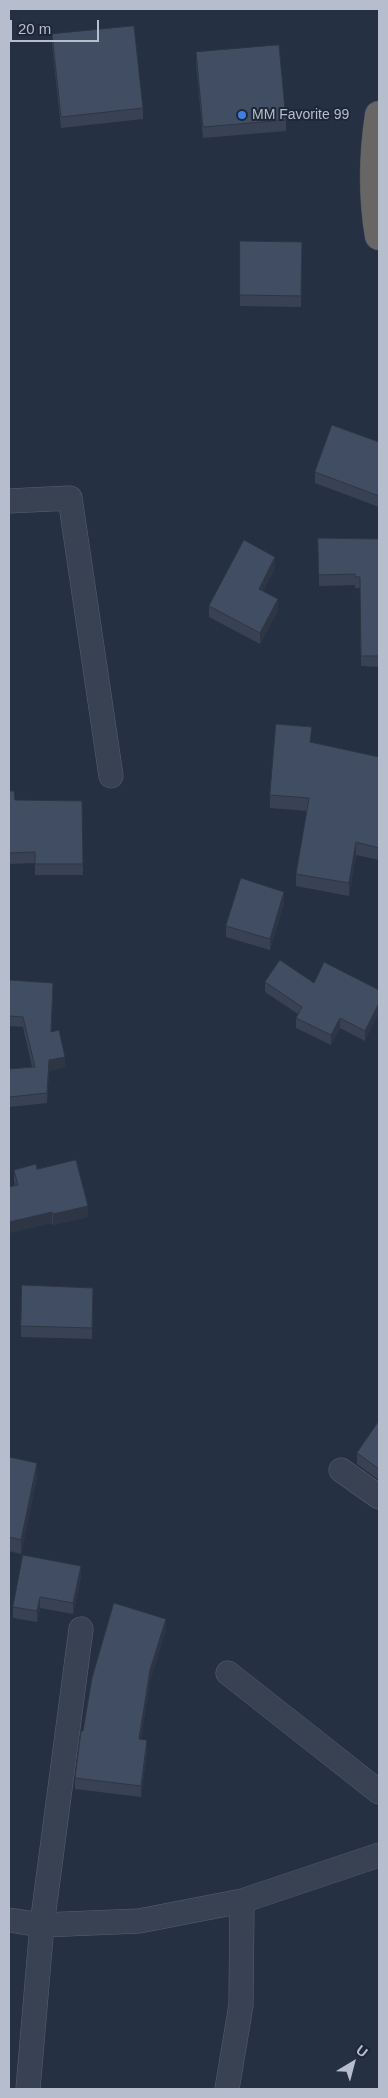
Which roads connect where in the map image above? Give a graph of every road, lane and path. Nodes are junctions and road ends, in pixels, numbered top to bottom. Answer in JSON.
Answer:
{"nodes":[{"id":1,"x":379,"y":115,"type":"edge"},
{"id":2,"x":379,"y":236,"type":"edge"},
{"id":3,"x":9,"y":501,"type":"edge"},
{"id":4,"x":111,"y":776,"type":"dead end"},
{"id":5,"x":341,"y":1470,"type":"dead end"},
{"id":6,"x":379,"y":1497,"type":"edge"},
{"id":7,"x":81,"y":1629,"type":"dead end"},
{"id":8,"x":228,"y":1673,"type":"dead end"},
{"id":9,"x":379,"y":1792,"type":"edge"},
{"id":10,"x":379,"y":1855,"type":"edge"},
{"id":11,"x":242,"y":1901,"type":"junction"},
{"id":12,"x":9,"y":1920,"type":"edge"},
{"id":13,"x":42,"y":1925,"type":"junction"},
{"id":14,"x":28,"y":2089,"type":"edge"},
{"id":15,"x":227,"y":2089,"type":"edge"}],
"edges":[{"from":1,"to":2,"type":"highway"},
{"from":3,"to":4,"type":"street"},
{"from":5,"to":6,"type":"street"},
{"from":7,"to":13,"type":"street"},
{"from":8,"to":9,"type":"street"},
{"from":10,"to":11,"type":"street"},
{"from":11,"to":13,"type":"street"},
{"from":11,"to":15,"type":"street"},
{"from":12,"to":13,"type":"street"},
{"from":13,"to":14,"type":"street"}]}
